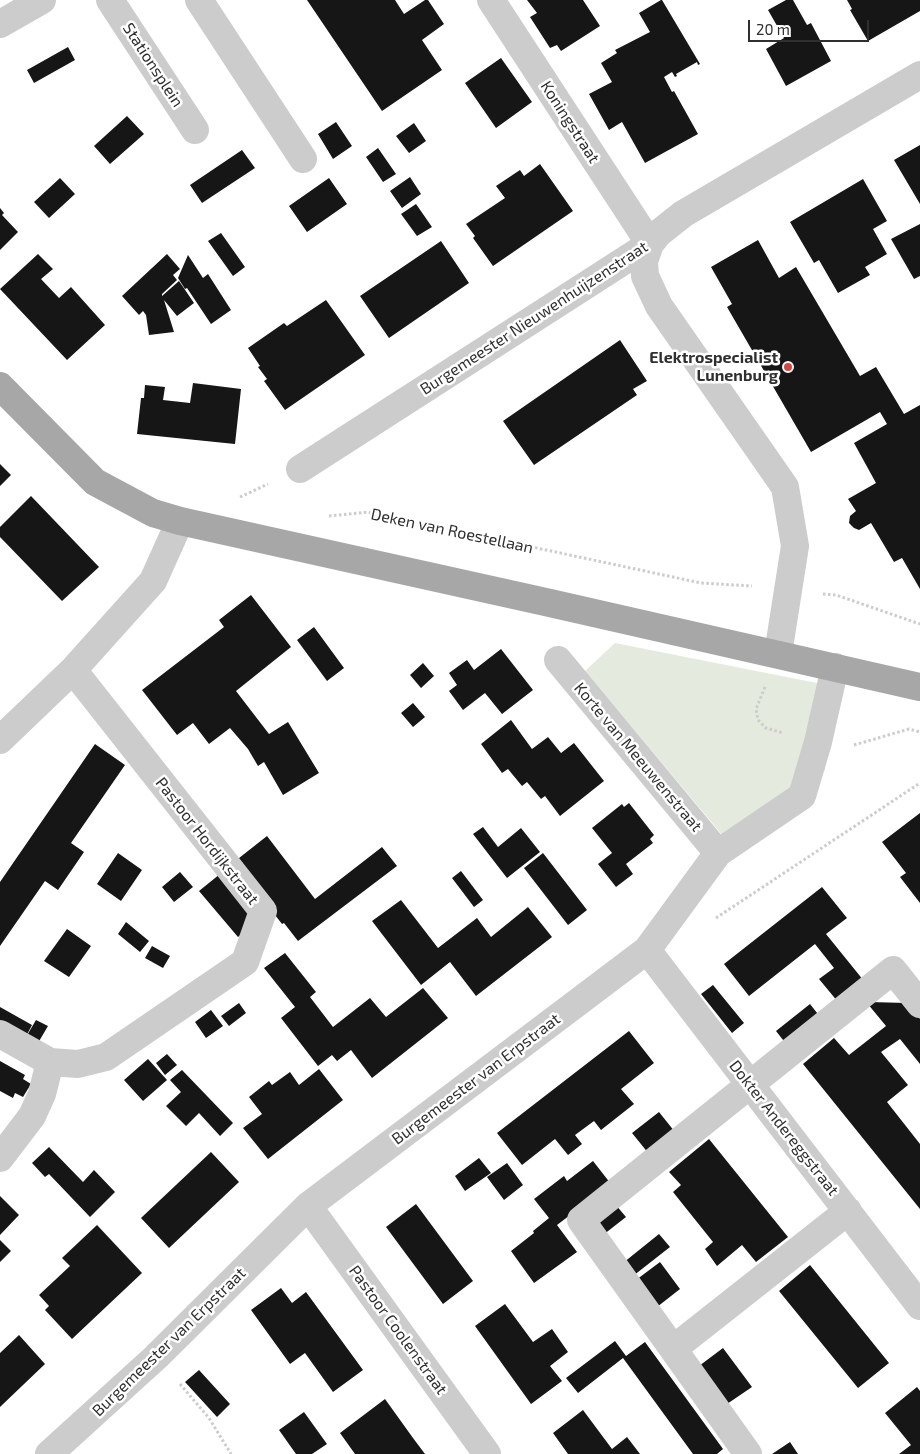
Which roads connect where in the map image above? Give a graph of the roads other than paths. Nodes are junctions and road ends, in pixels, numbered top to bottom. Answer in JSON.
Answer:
{"nodes":[{"id":1,"x":42,"y":0,"type":"edge"},
{"id":2,"x":110,"y":0,"type":"edge"},
{"id":3,"x":199,"y":0,"type":"edge"},
{"id":4,"x":491,"y":0,"type":"edge"},
{"id":5,"x":0,"y":24,"type":"edge"},
{"id":6,"x":920,"y":75,"type":"edge"},
{"id":7,"x":196,"y":130,"type":"dead end"},
{"id":8,"x":303,"y":159,"type":"dead end"},
{"id":9,"x":650,"y":244,"type":"junction"},
{"id":10,"x":0,"y":386,"type":"edge"},
{"id":11,"x":300,"y":469,"type":"dead end"},
{"id":12,"x":180,"y":521,"type":"junction"},
{"id":13,"x":778,"y":654,"type":"junction"},
{"id":14,"x":558,"y":660,"type":"dead end"},
{"id":15,"x":835,"y":667,"type":"junction"},
{"id":16,"x":73,"y":670,"type":"junction"},
{"id":17,"x":920,"y":687,"type":"edge"},
{"id":18,"x":0,"y":740,"type":"edge"},
{"id":19,"x":718,"y":853,"type":"junction"},
{"id":20,"x":647,"y":950,"type":"junction"},
{"id":21,"x":920,"y":1004,"type":"edge"},
{"id":22,"x":0,"y":1034,"type":"edge"},
{"id":23,"x":50,"y":1062,"type":"junction"},
{"id":24,"x":750,"y":1084,"type":"junction"},
{"id":25,"x":0,"y":1158,"type":"edge"},
{"id":26,"x":308,"y":1206,"type":"junction"},
{"id":27,"x":848,"y":1211,"type":"junction"},
{"id":28,"x":920,"y":1306,"type":"edge"},
{"id":29,"x":673,"y":1349,"type":"junction"},
{"id":30,"x":49,"y":1454,"type":"edge"},
{"id":31,"x":488,"y":1454,"type":"edge"},
{"id":32,"x":748,"y":1454,"type":"edge"}],
"edges":[{"from":1,"to":5,"type":"street"},
{"from":2,"to":7,"type":"street","name":"Stationsplein"},
{"from":3,"to":8,"type":"street"},
{"from":4,"to":9,"type":"street","name":"Koningstraat"},
{"from":6,"to":9,"type":"street","name":"Burgemeester Nieuwenhuijzenstraat"},
{"from":9,"to":11,"type":"street","name":"Burgemeester Nieuwenhuijzenstraat"},
{"from":9,"to":13,"type":"street"},
{"from":10,"to":12,"type":"main road"},
{"from":12,"to":13,"type":"main road"},
{"from":12,"to":16,"type":"street"},
{"from":13,"to":15,"type":"main road"},
{"from":14,"to":19,"type":"street","name":"Korte van Meeuwenstraat"},
{"from":15,"to":17,"type":"main road"},
{"from":15,"to":19,"type":"street","name":"Burgemeester van Erpstraat"},
{"from":16,"to":18,"type":"street"},
{"from":16,"to":23,"type":"street","name":"Pastoor Hordijkstraat"},
{"from":19,"to":20,"type":"street","name":"Burgemeester van Erpstraat"},
{"from":20,"to":24,"type":"street","name":"Dokter Andereggstraat"},
{"from":20,"to":26,"type":"street","name":"Burgemeester van Erpstraat"},
{"from":21,"to":24,"type":"street"},
{"from":22,"to":23,"type":"street","name":"Pastoor Hordijkstraat"},
{"from":23,"to":25,"type":"street"},
{"from":24,"to":27,"type":"street","name":"Dokter Andereggstraat"},
{"from":24,"to":29,"type":"street"},
{"from":26,"to":30,"type":"street","name":"Burgemeester van Erpstraat"},
{"from":26,"to":31,"type":"street","name":"Pastoor Coolenstraat"},
{"from":27,"to":28,"type":"street","name":"Dokter Andereggstraat"},
{"from":27,"to":29,"type":"street"},
{"from":29,"to":32,"type":"street"}]}
